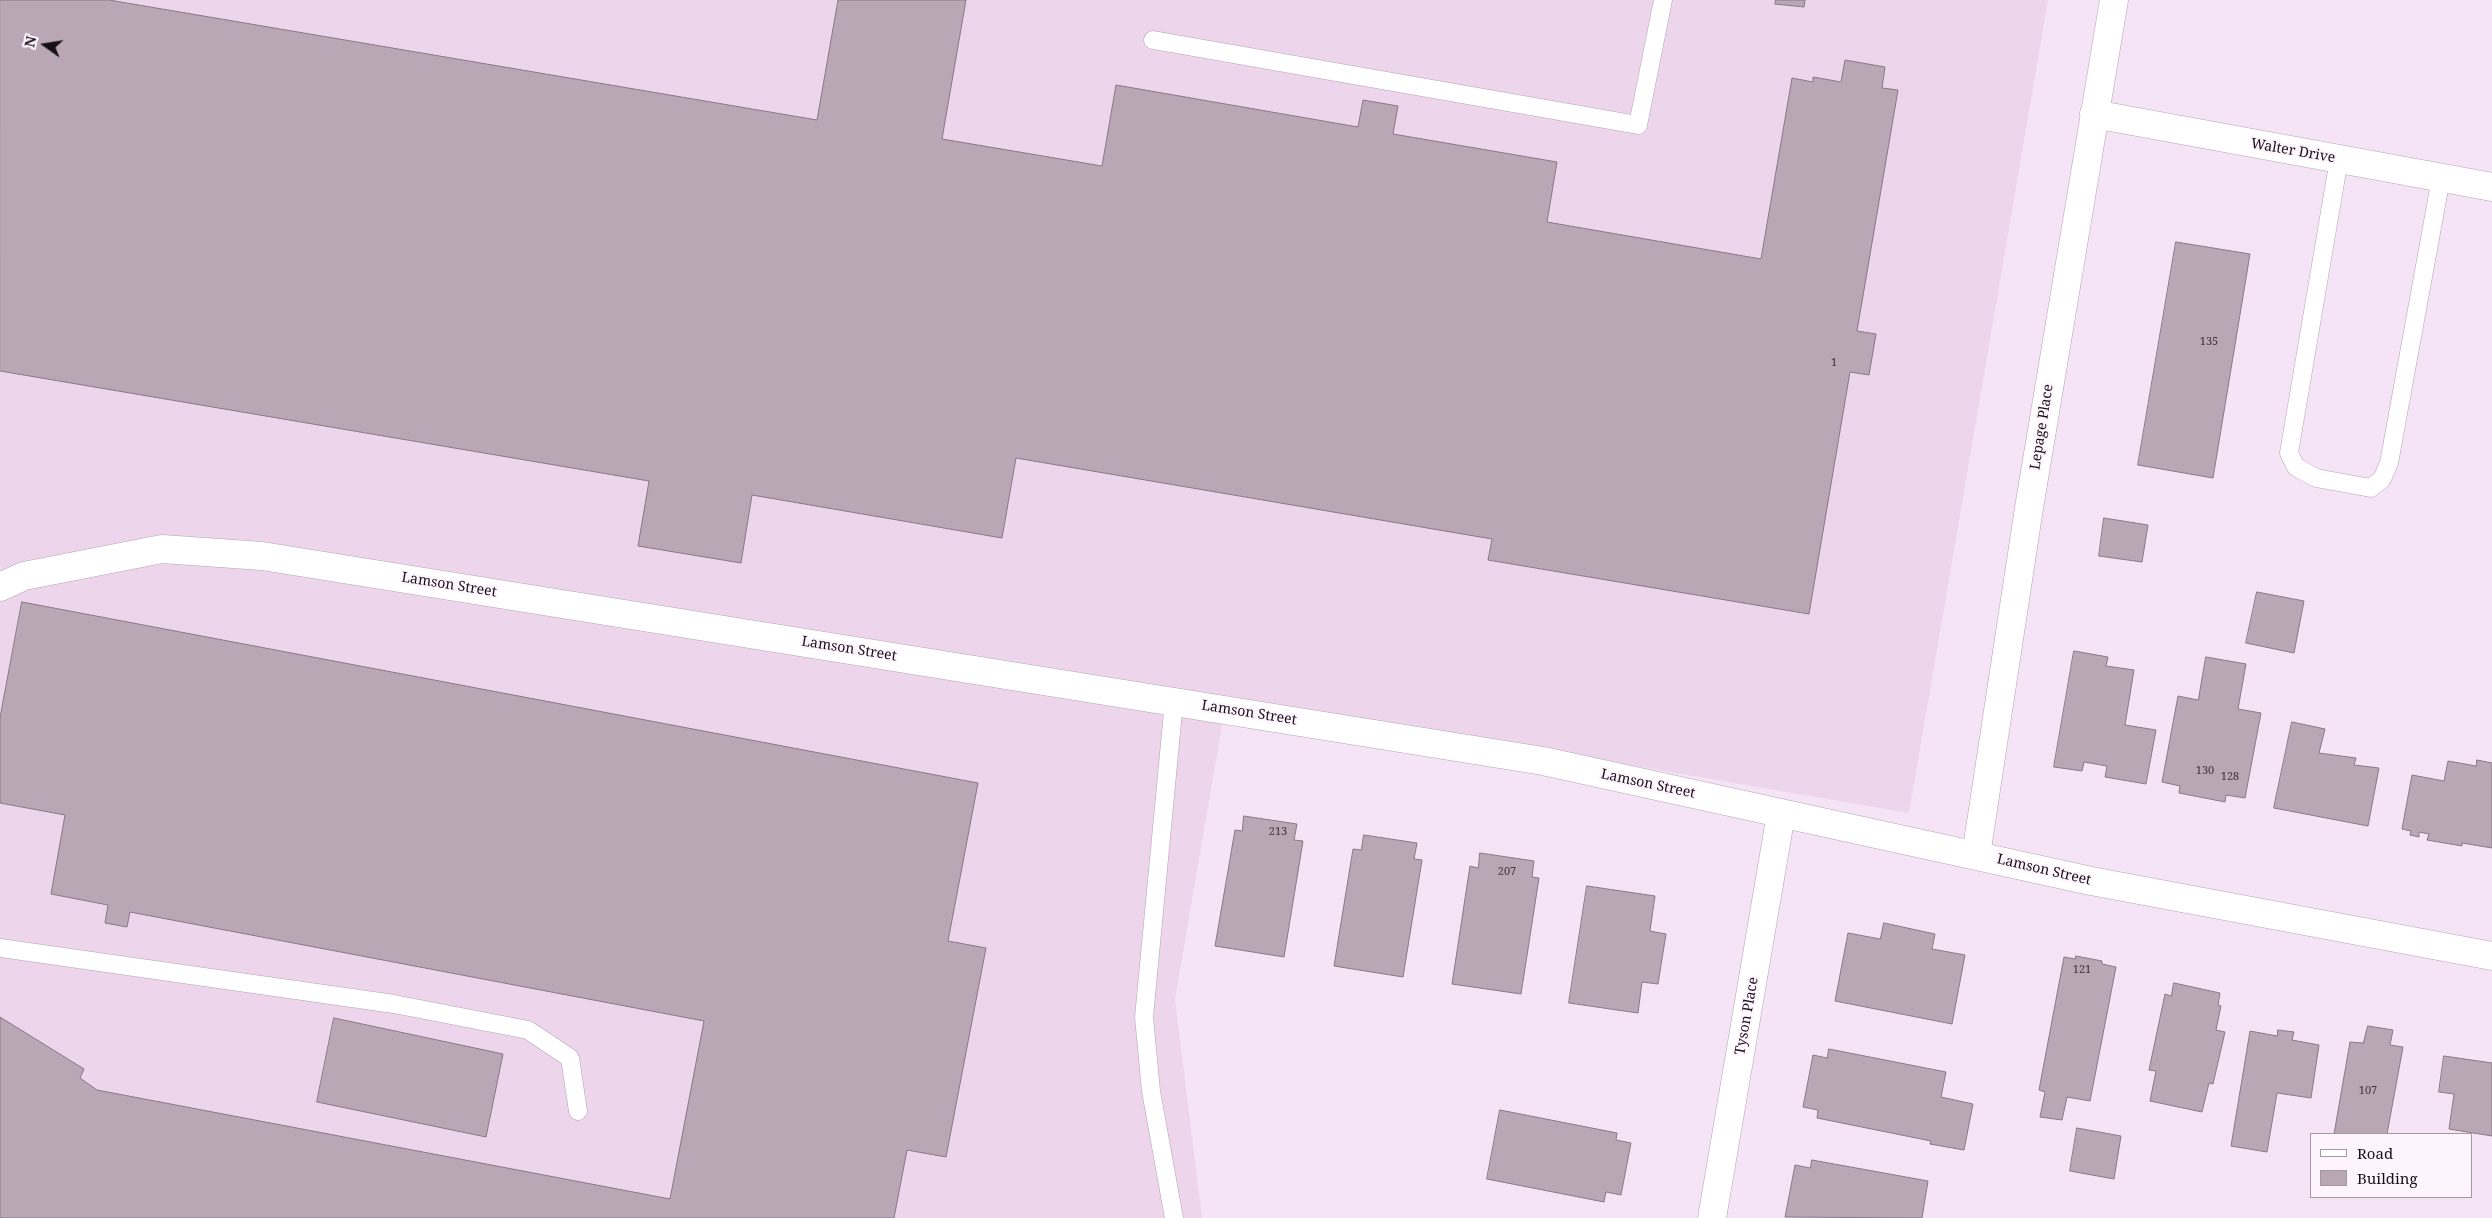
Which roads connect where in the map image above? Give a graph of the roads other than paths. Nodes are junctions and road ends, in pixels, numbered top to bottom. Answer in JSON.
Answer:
{"nodes":[{"id":1,"x":1663,"y":0,"type":"edge"},
{"id":2,"x":2114,"y":0,"type":"edge"},
{"id":3,"x":1153,"y":40,"type":"dead end"},
{"id":4,"x":2094,"y":114,"type":"junction"},
{"id":5,"x":2339,"y":159,"type":"junction"},
{"id":6,"x":2441,"y":178,"type":"junction"},
{"id":7,"x":2492,"y":187,"type":"edge"},
{"id":8,"x":0,"y":587,"type":"edge"},
{"id":9,"x":1174,"y":701,"type":"junction"},
{"id":10,"x":1782,"y":814,"type":"junction"},
{"id":11,"x":1976,"y":854,"type":"junction"},
{"id":12,"x":0,"y":948,"type":"edge"},
{"id":13,"x":2492,"y":956,"type":"edge"},
{"id":14,"x":578,"y":1111,"type":"dead end"},
{"id":15,"x":1174,"y":1218,"type":"edge"},
{"id":16,"x":1712,"y":1218,"type":"edge"}],
"edges":[{"from":1,"to":3,"type":"lane"},
{"from":2,"to":4,"type":"street","name":"Lepage Place"},
{"from":4,"to":5,"type":"street","name":"Walter Drive"},
{"from":4,"to":11,"type":"street","name":"Lepage Place"},
{"from":5,"to":6,"type":"street","name":"Walter Drive"},
{"from":5,"to":6,"type":"lane"},
{"from":6,"to":7,"type":"street","name":"Walter Drive"},
{"from":8,"to":9,"type":"street","name":"Lamson Street"},
{"from":9,"to":10,"type":"street","name":"Lamson Street"},
{"from":9,"to":15,"type":"lane"},
{"from":10,"to":11,"type":"street","name":"Lamson Street"},
{"from":10,"to":16,"type":"street","name":"Tyson Place"},
{"from":11,"to":13,"type":"street","name":"Lamson Street"},
{"from":12,"to":14,"type":"lane"}]}
